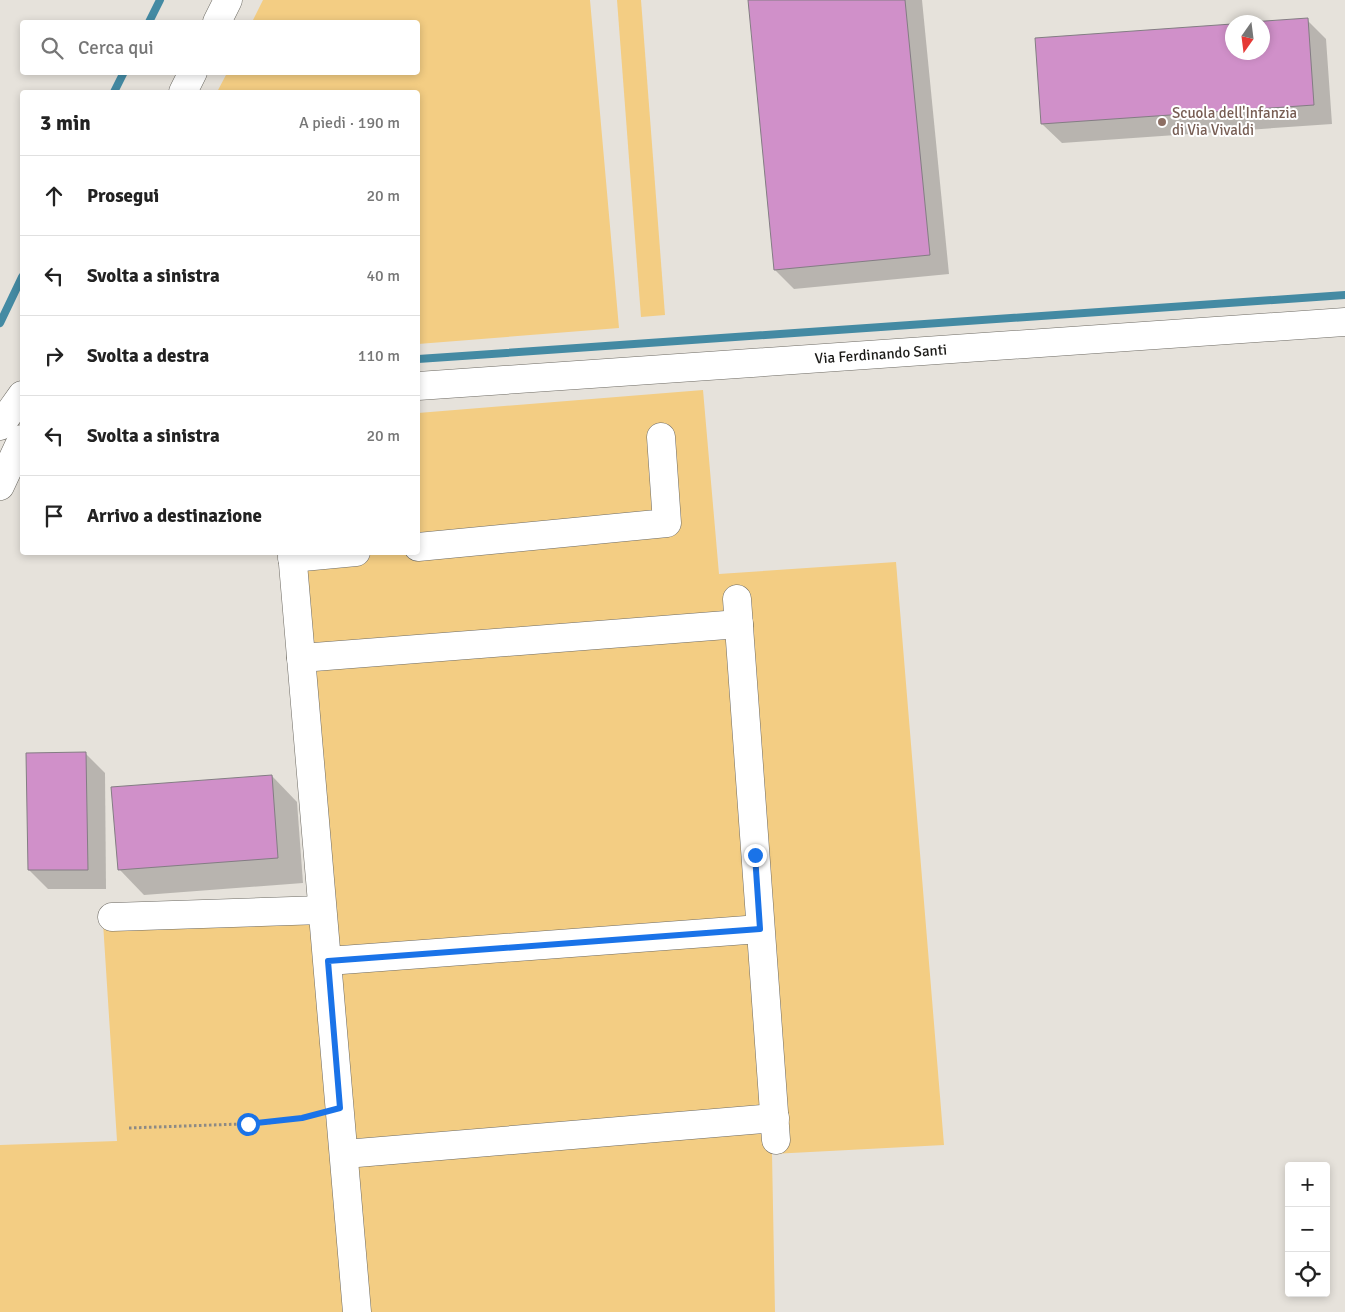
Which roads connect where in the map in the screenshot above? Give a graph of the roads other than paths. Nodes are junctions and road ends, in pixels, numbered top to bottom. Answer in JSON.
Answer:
{"nodes":[{"id":1,"x":228,"y":0,"type":"edge"},
{"id":2,"x":218,"y":20,"type":"edge"},
{"id":3,"x":192,"y":75,"type":"edge"},
{"id":4,"x":184,"y":90,"type":"edge"},
{"id":5,"x":1345,"y":322,"type":"edge"},
{"id":6,"x":420,"y":386,"type":"edge"},
{"id":7,"x":20,"y":398,"type":"edge"},
{"id":8,"x":0,"y":426,"type":"edge"},
{"id":9,"x":661,"y":437,"type":"dead end"},
{"id":10,"x":20,"y":449,"type":"edge"},
{"id":11,"x":0,"y":486,"type":"edge"},
{"id":12,"x":420,"y":547,"type":"edge"},
{"id":13,"x":308,"y":555,"type":"edge"},
{"id":14,"x":292,"y":556,"type":"edge"},
{"id":15,"x":301,"y":658,"type":"junction"},
{"id":16,"x":322,"y":910,"type":"junction"},
{"id":17,"x":112,"y":917,"type":"dead end"},
{"id":18,"x":760,"y":929,"type":"junction"},
{"id":19,"x":328,"y":961,"type":"junction"},
{"id":20,"x":345,"y":1154,"type":"junction"},
{"id":21,"x":357,"y":1312,"type":"edge"}],
"edges":[{"from":1,"to":2,"type":"main road"},
{"from":3,"to":4,"type":"main road"},
{"from":5,"to":6,"type":"main road","name":"Via Ferdinando Santi"},
{"from":7,"to":8,"type":"main road"},
{"from":9,"to":12,"type":"main road"},
{"from":10,"to":11,"type":"main road"},
{"from":13,"to":14,"type":"main road"},
{"from":14,"to":15,"type":"main road"},
{"from":15,"to":16,"type":"main road"},
{"from":15,"to":18,"type":"main road"},
{"from":16,"to":17,"type":"main road"},
{"from":16,"to":19,"type":"main road"},
{"from":18,"to":19,"type":"main road"},
{"from":18,"to":20,"type":"main road"},
{"from":19,"to":20,"type":"main road"},
{"from":20,"to":21,"type":"main road"}]}
